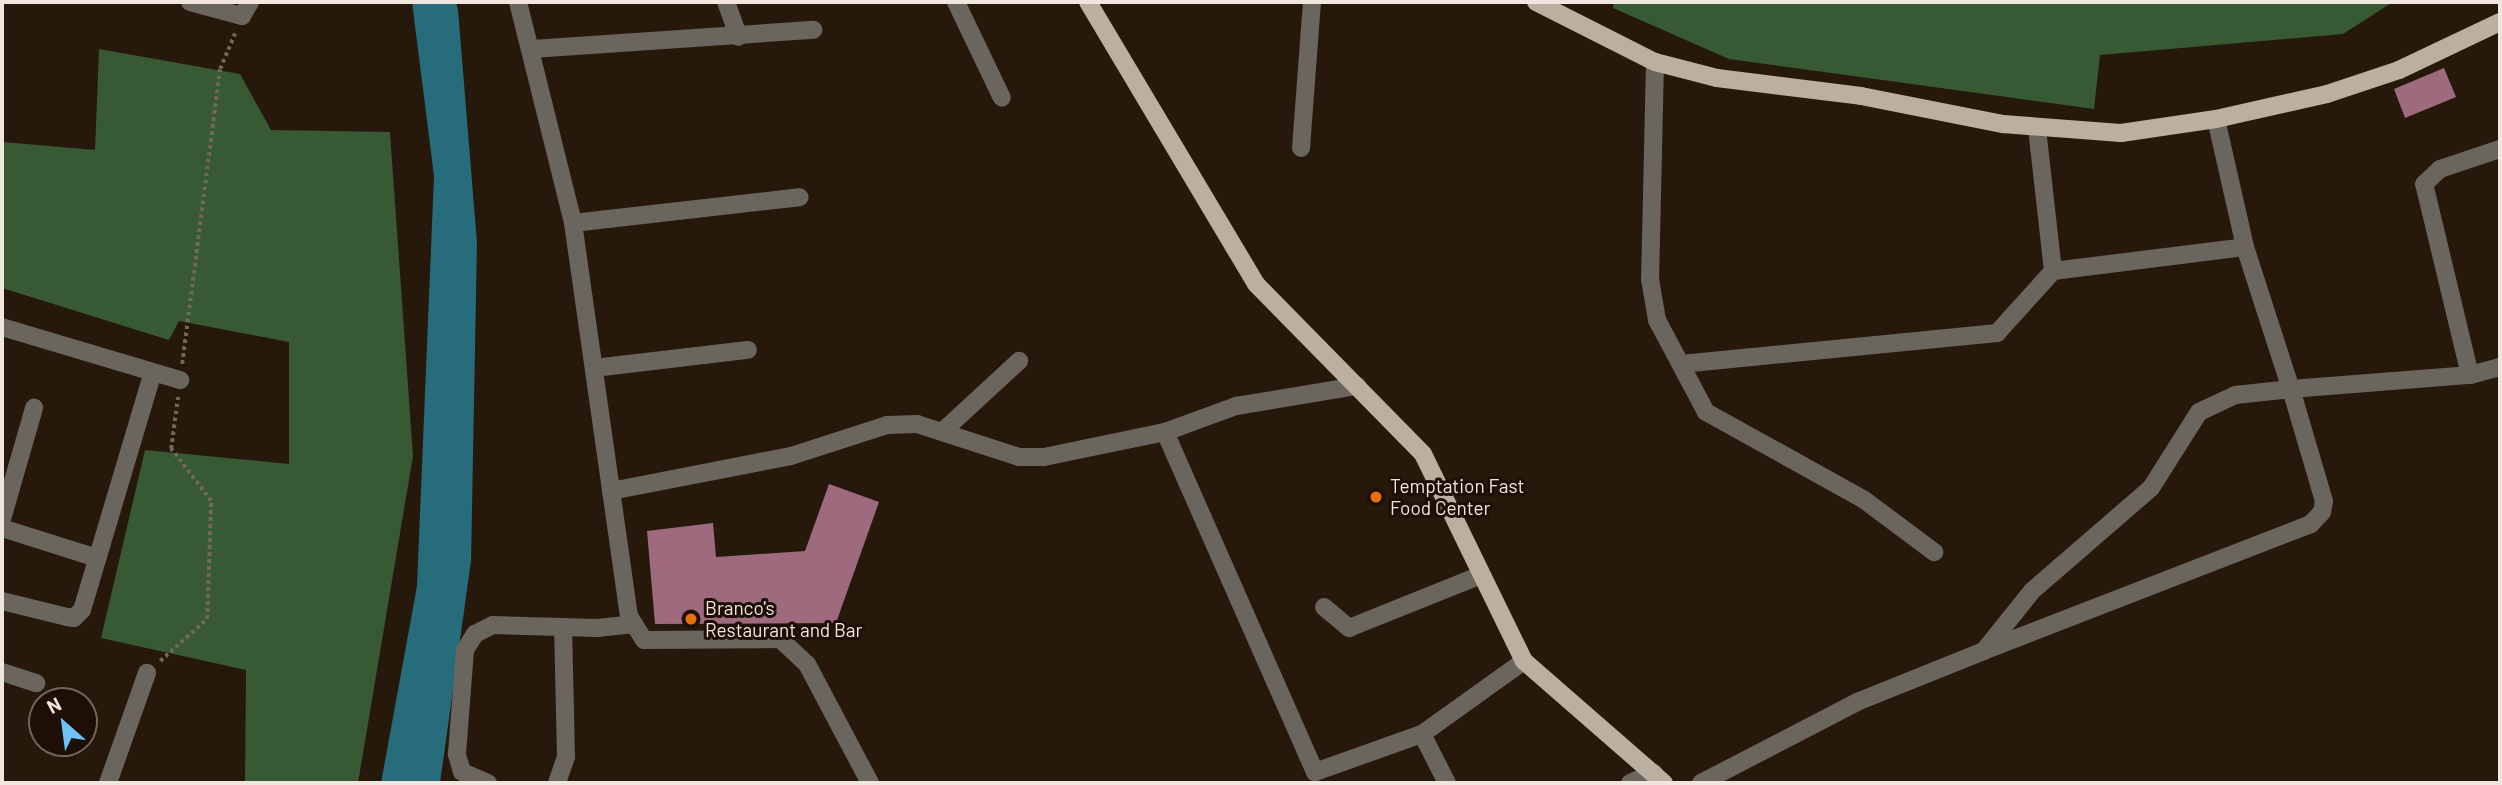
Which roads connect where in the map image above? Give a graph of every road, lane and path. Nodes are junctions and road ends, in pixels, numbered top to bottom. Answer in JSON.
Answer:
{"nodes":[{"id":1,"x":190,"y":2,"type":"edge"},
{"id":2,"x":518,"y":2,"type":"edge"},
{"id":3,"x":726,"y":2,"type":"edge"},
{"id":4,"x":956,"y":2,"type":"edge"},
{"id":5,"x":1088,"y":2,"type":"edge"},
{"id":6,"x":1312,"y":2,"type":"edge"},
{"id":7,"x":1536,"y":2,"type":"edge"},
{"id":8,"x":246,"y":9,"type":"edge"},
{"id":9,"x":2500,"y":22,"type":"edge"},
{"id":10,"x":813,"y":30,"type":"dead end"},
{"id":11,"x":739,"y":37,"type":"junction"},
{"id":12,"x":532,"y":49,"type":"junction"},
{"id":13,"x":1655,"y":62,"type":"junction"},
{"id":14,"x":1002,"y":98,"type":"dead end"},
{"id":15,"x":2216,"y":119,"type":"junction"},
{"id":16,"x":2037,"y":129,"type":"junction"},
{"id":17,"x":1301,"y":148,"type":"dead end"},
{"id":18,"x":2500,"y":149,"type":"edge"},
{"id":19,"x":800,"y":197,"type":"dead end"},
{"id":20,"x":573,"y":223,"type":"junction"},
{"id":21,"x":2245,"y":247,"type":"junction"},
{"id":22,"x":2053,"y":271,"type":"junction"},
{"id":23,"x":2,"y":327,"type":"edge"},
{"id":24,"x":748,"y":350,"type":"dead end"},
{"id":25,"x":1019,"y":361,"type":"dead end"},
{"id":26,"x":1681,"y":364,"type":"junction"},
{"id":27,"x":2500,"y":367,"type":"edge"},
{"id":28,"x":594,"y":368,"type":"junction"},
{"id":29,"x":153,"y":372,"type":"junction"},
{"id":30,"x":2470,"y":374,"type":"junction"},
{"id":31,"x":180,"y":380,"type":"junction"},
{"id":32,"x":1357,"y":386,"type":"junction"},
{"id":33,"x":2291,"y":389,"type":"junction"},
{"id":34,"x":34,"y":408,"type":"dead end"},
{"id":35,"x":942,"y":432,"type":"junction"},
{"id":36,"x":1165,"y":432,"type":"junction"},
{"id":37,"x":611,"y":491,"type":"junction"},
{"id":38,"x":2,"y":519,"type":"edge"},
{"id":39,"x":2,"y":528,"type":"edge"},
{"id":40,"x":1934,"y":552,"type":"dead end"},
{"id":41,"x":97,"y":558,"type":"junction"},
{"id":42,"x":1481,"y":575,"type":"junction"},
{"id":43,"x":2,"y":601,"type":"edge"},
{"id":44,"x":1324,"y":607,"type":"dead end"},
{"id":45,"x":634,"y":624,"type":"junction"},
{"id":46,"x":563,"y":628,"type":"junction"},
{"id":47,"x":1984,"y":651,"type":"junction"},
{"id":48,"x":1524,"y":661,"type":"junction"},
{"id":49,"x":2,"y":672,"type":"edge"},
{"id":50,"x":147,"y":673,"type":"joint"},
{"id":51,"x":36,"y":683,"type":"dead end"},
{"id":52,"x":1422,"y":734,"type":"junction"},
{"id":53,"x":1308,"y":778,"type":"edge"},
{"id":54,"x":1659,"y":778,"type":"edge"},
{"id":55,"x":108,"y":783,"type":"edge"},
{"id":56,"x":488,"y":783,"type":"edge"},
{"id":57,"x":557,"y":783,"type":"edge"},
{"id":58,"x":870,"y":783,"type":"edge"},
{"id":59,"x":1447,"y":783,"type":"edge"},
{"id":60,"x":1630,"y":783,"type":"edge"},
{"id":61,"x":1701,"y":783,"type":"edge"}],
"edges":[{"from":1,"to":8,"type":"street"},
{"from":2,"to":12,"type":"street"},
{"from":3,"to":11,"type":"street"},
{"from":4,"to":14,"type":"street"},
{"from":5,"to":32,"type":"main road"},
{"from":6,"to":17,"type":"street"},
{"from":7,"to":13,"type":"main road"},
{"from":8,"to":31,"type":"path"},
{"from":9,"to":15,"type":"main road"},
{"from":10,"to":11,"type":"street"},
{"from":11,"to":12,"type":"street"},
{"from":12,"to":20,"type":"street"},
{"from":13,"to":16,"type":"main road"},
{"from":13,"to":26,"type":"street"},
{"from":15,"to":16,"type":"main road"},
{"from":15,"to":21,"type":"street"},
{"from":16,"to":22,"type":"street"},
{"from":18,"to":30,"type":"street"},
{"from":19,"to":20,"type":"street"},
{"from":20,"to":28,"type":"street"},
{"from":21,"to":22,"type":"street"},
{"from":21,"to":33,"type":"street"},
{"from":22,"to":26,"type":"street"},
{"from":23,"to":29,"type":"street"},
{"from":24,"to":28,"type":"street"},
{"from":25,"to":35,"type":"street"},
{"from":26,"to":40,"type":"street"},
{"from":27,"to":30,"type":"street"},
{"from":28,"to":37,"type":"street"},
{"from":29,"to":31,"type":"street"},
{"from":29,"to":41,"type":"street"},
{"from":30,"to":33,"type":"street"},
{"from":31,"to":50,"type":"path"},
{"from":32,"to":36,"type":"street"},
{"from":32,"to":42,"type":"main road"},
{"from":33,"to":47,"type":"street"},
{"from":33,"to":47,"type":"street"},
{"from":34,"to":38,"type":"street"},
{"from":35,"to":36,"type":"street"},
{"from":35,"to":37,"type":"street"},
{"from":36,"to":53,"type":"street"},
{"from":37,"to":45,"type":"street"},
{"from":39,"to":41,"type":"street"},
{"from":41,"to":43,"type":"street"},
{"from":42,"to":44,"type":"street"},
{"from":42,"to":48,"type":"main road"},
{"from":45,"to":46,"type":"street"},
{"from":45,"to":58,"type":"street"},
{"from":46,"to":56,"type":"street"},
{"from":46,"to":57,"type":"street"},
{"from":47,"to":61,"type":"street"},
{"from":48,"to":52,"type":"street"},
{"from":48,"to":54,"type":"main road"},
{"from":49,"to":51,"type":"street"},
{"from":50,"to":55,"type":"street"},
{"from":52,"to":53,"type":"street"},
{"from":52,"to":59,"type":"street"},
{"from":54,"to":60,"type":"street"}]}
